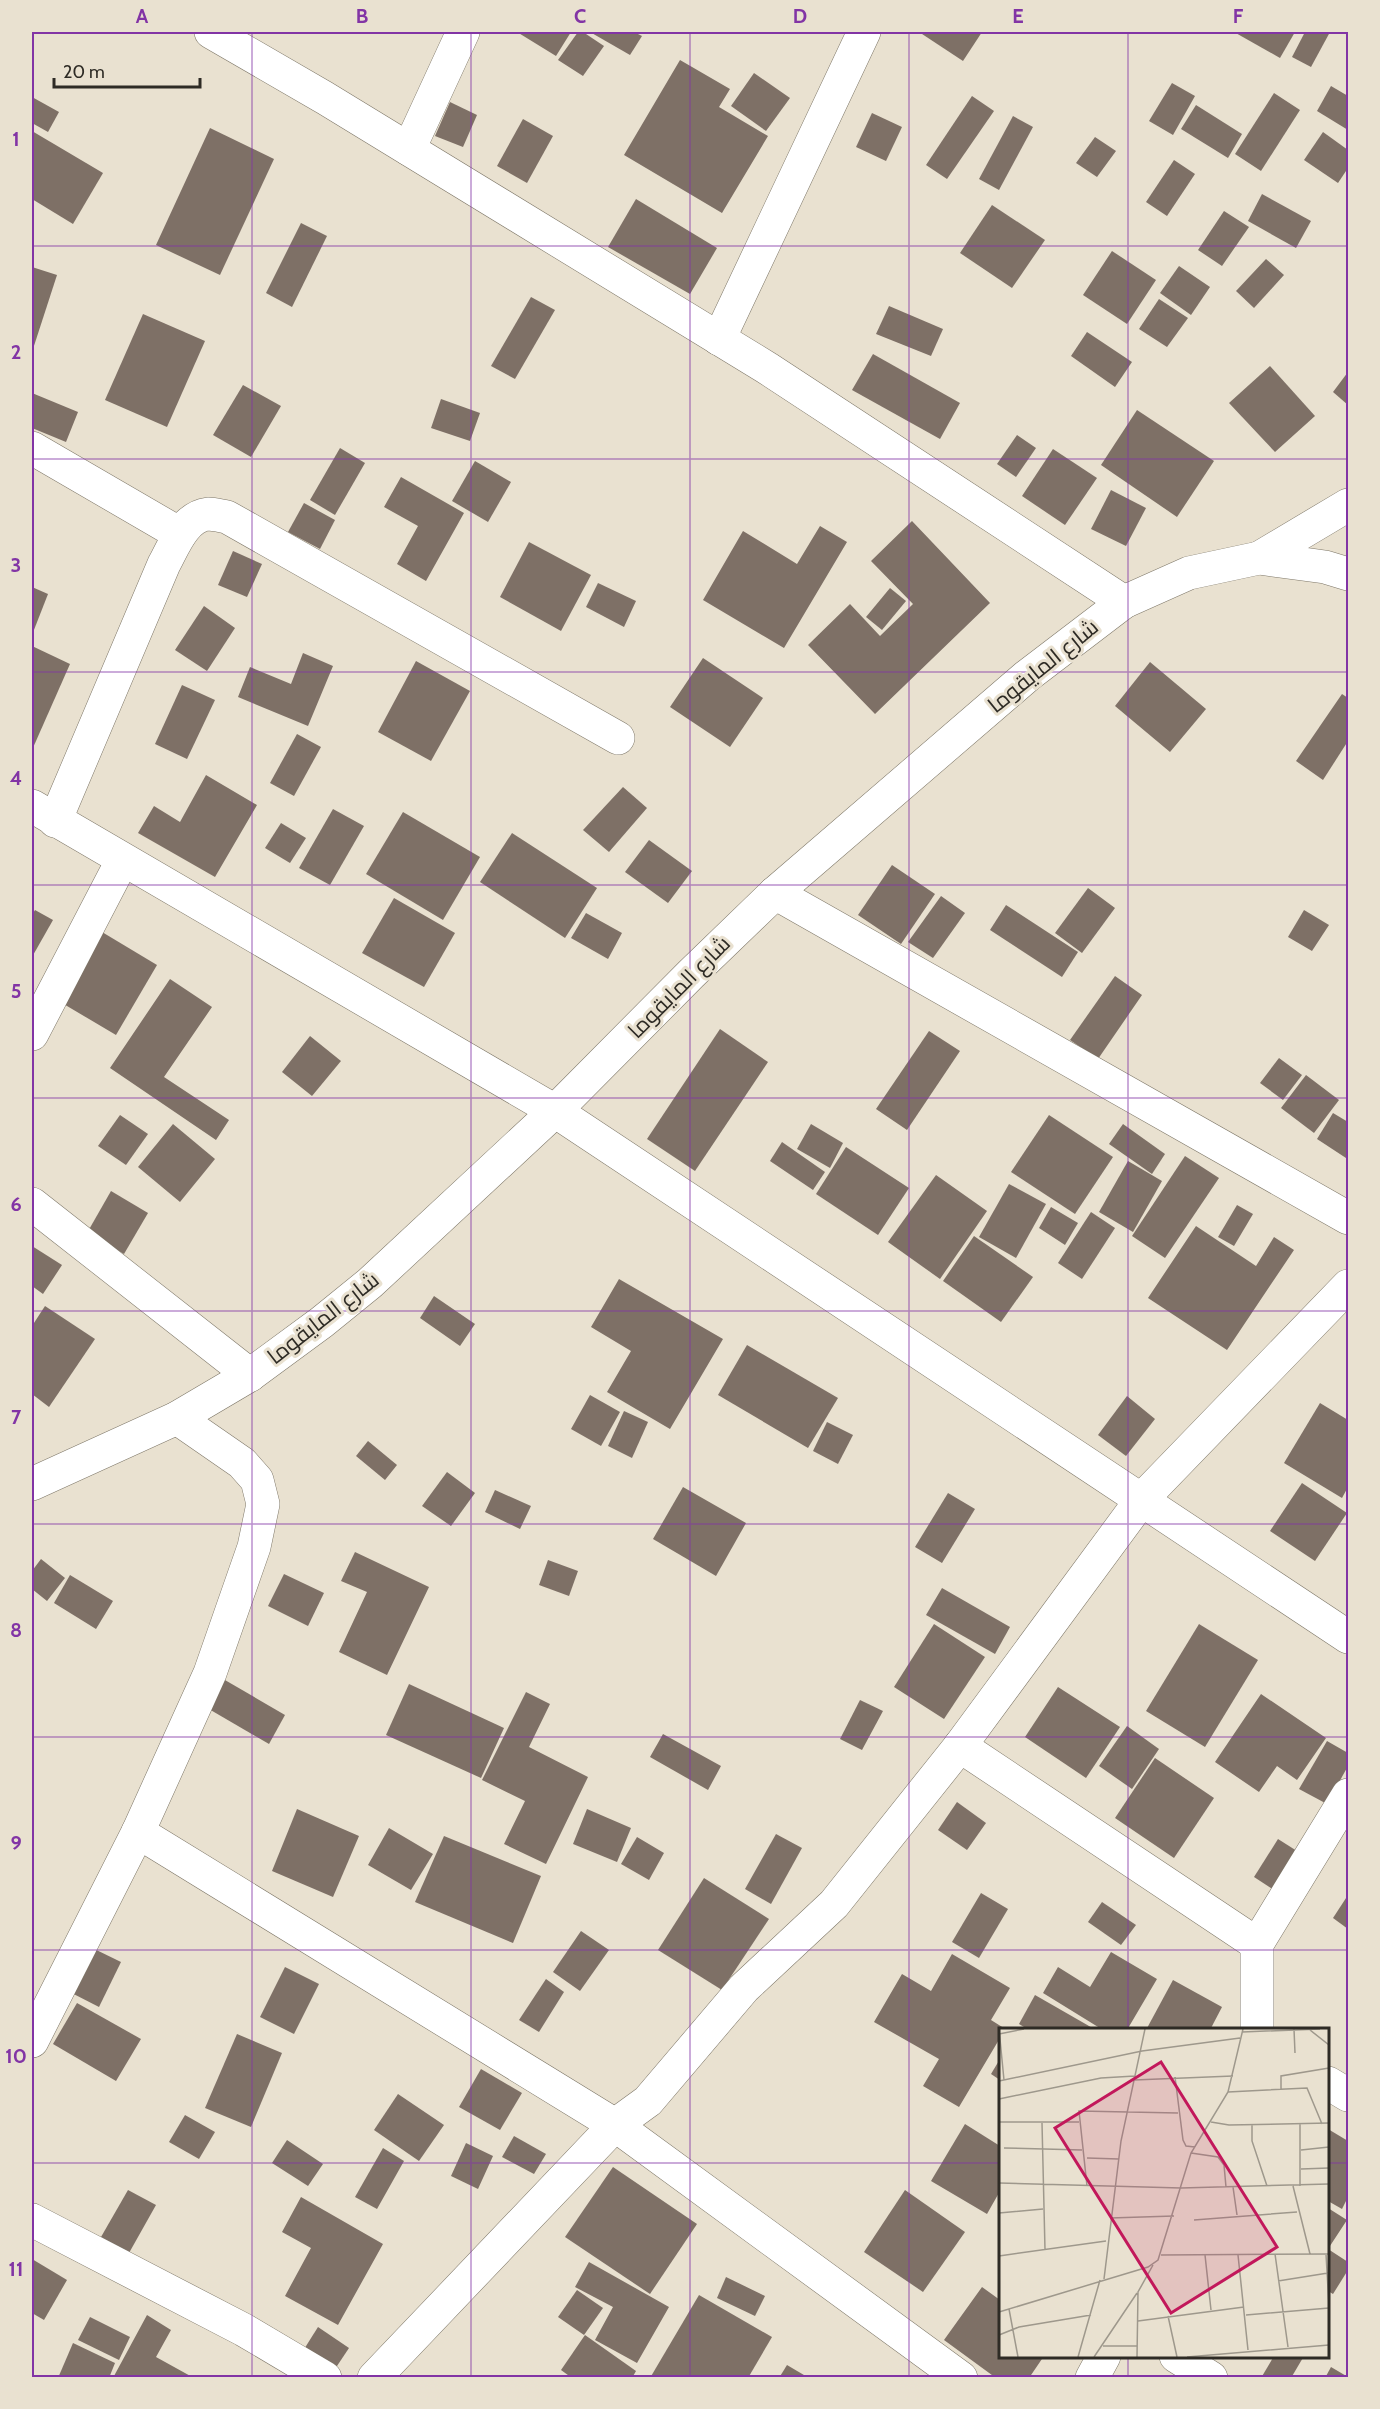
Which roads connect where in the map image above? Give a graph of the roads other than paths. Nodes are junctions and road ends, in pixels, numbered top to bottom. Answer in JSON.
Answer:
{"nodes":[{"id":1,"x":211,"y":32,"type":"edge"},
{"id":2,"x":463,"y":32,"type":"edge"},
{"id":3,"x":864,"y":32,"type":"edge"},
{"id":4,"x":409,"y":149,"type":"junction"},
{"id":5,"x":719,"y":339,"type":"junction"},
{"id":6,"x":32,"y":448,"type":"edge"},
{"id":7,"x":1348,"y":505,"type":"edge"},
{"id":8,"x":180,"y":534,"type":"junction"},
{"id":9,"x":1258,"y":558,"type":"junction"},
{"id":10,"x":1348,"y":574,"type":"edge"},
{"id":11,"x":1124,"y":602,"type":"junction"},
{"id":12,"x":618,"y":738,"type":"dead end"},
{"id":13,"x":43,"y":813,"type":"edge"},
{"id":14,"x":122,"y":861,"type":"junction"},
{"id":15,"x":776,"y":893,"type":"junction"},
{"id":16,"x":32,"y":1034,"type":"edge"},
{"id":17,"x":555,"y":1111,"type":"junction"},
{"id":18,"x":32,"y":1204,"type":"edge"},
{"id":19,"x":1348,"y":1218,"type":"edge"},
{"id":20,"x":1348,"y":1286,"type":"edge"},
{"id":21,"x":250,"y":1375,"type":"junction"},
{"id":22,"x":177,"y":1418,"type":"junction"},
{"id":23,"x":32,"y":1484,"type":"edge"},
{"id":24,"x":1142,"y":1499,"type":"junction"},
{"id":25,"x":1348,"y":1637,"type":"edge"},
{"id":26,"x":960,"y":1746,"type":"junction"},
{"id":27,"x":1348,"y":1795,"type":"edge"},
{"id":28,"x":138,"y":1832,"type":"junction"},
{"id":29,"x":1257,"y":1944,"type":"junction"},
{"id":30,"x":1257,"y":2028,"type":"edge"},
{"id":31,"x":32,"y":2042,"type":"edge"},
{"id":32,"x":1329,"y":2084,"type":"edge"},
{"id":33,"x":1348,"y":2095,"type":"edge"},
{"id":34,"x":615,"y":2125,"type":"junction"},
{"id":35,"x":32,"y":2220,"type":"edge"},
{"id":36,"x":1103,"y":2358,"type":"edge"},
{"id":37,"x":1179,"y":2358,"type":"edge"},
{"id":38,"x":325,"y":2378,"type":"edge"},
{"id":39,"x":374,"y":2378,"type":"edge"},
{"id":40,"x":961,"y":2378,"type":"edge"},
{"id":41,"x":1092,"y":2378,"type":"edge"},
{"id":42,"x":1211,"y":2378,"type":"edge"}],
"edges":[{"from":1,"to":4,"type":"street"},
{"from":2,"to":4,"type":"street"},
{"from":3,"to":5,"type":"street"},
{"from":4,"to":5,"type":"street"},
{"from":5,"to":11,"type":"street"},
{"from":6,"to":8,"type":"street"},
{"from":7,"to":9,"type":"street"},
{"from":8,"to":12,"type":"street"},
{"from":8,"to":13,"type":"street"},
{"from":9,"to":10,"type":"street","name":"شارع المايقوما"},
{"from":9,"to":11,"type":"street","name":"شارع المايقوما"},
{"from":11,"to":15,"type":"street","name":"شارع المايقوما"},
{"from":13,"to":14,"type":"street"},
{"from":14,"to":16,"type":"street"},
{"from":14,"to":17,"type":"street"},
{"from":15,"to":17,"type":"street","name":"شارع المايقوما"},
{"from":15,"to":19,"type":"street"},
{"from":17,"to":21,"type":"street","name":"شارع المايقوما"},
{"from":17,"to":24,"type":"street"},
{"from":18,"to":21,"type":"street"},
{"from":20,"to":24,"type":"street"},
{"from":21,"to":22,"type":"street","name":"شارع المايقوما"},
{"from":22,"to":23,"type":"street","name":"شارع المايقوما"},
{"from":22,"to":28,"type":"street"},
{"from":24,"to":25,"type":"street"},
{"from":24,"to":26,"type":"street"},
{"from":26,"to":29,"type":"street"},
{"from":26,"to":34,"type":"street"},
{"from":27,"to":29,"type":"street"},
{"from":28,"to":31,"type":"street"},
{"from":28,"to":34,"type":"street"},
{"from":29,"to":30,"type":"street"},
{"from":32,"to":33,"type":"street"},
{"from":34,"to":39,"type":"street"},
{"from":34,"to":40,"type":"street"},
{"from":35,"to":38,"type":"street"},
{"from":36,"to":41,"type":"street"},
{"from":37,"to":42,"type":"street"}]}
